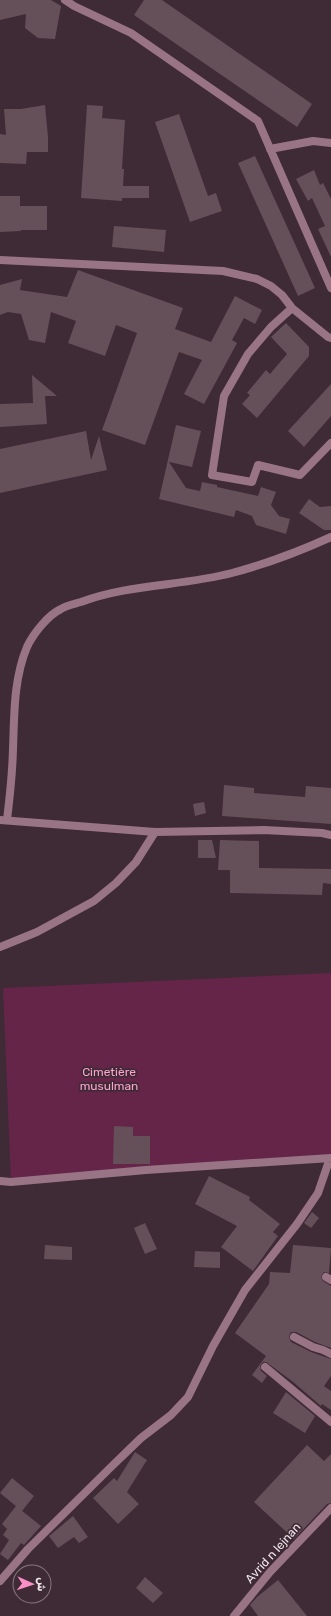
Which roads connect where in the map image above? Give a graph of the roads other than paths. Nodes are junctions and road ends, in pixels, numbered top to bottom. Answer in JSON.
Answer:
{"nodes":[{"id":1,"x":65,"y":0,"type":"edge"},
{"id":2,"x":331,"y":143,"type":"edge"},
{"id":3,"x":270,"y":149,"type":"junction"},
{"id":4,"x":0,"y":260,"type":"edge"},
{"id":5,"x":331,"y":288,"type":"edge"},
{"id":6,"x":292,"y":308,"type":"junction"},
{"id":7,"x":331,"y":338,"type":"edge"},
{"id":8,"x":331,"y":444,"type":"edge"},
{"id":9,"x":331,"y":538,"type":"edge"},
{"id":10,"x":3,"y":820,"type":"edge"},
{"id":11,"x":155,"y":832,"type":"junction"},
{"id":12,"x":331,"y":835,"type":"edge"},
{"id":13,"x":0,"y":947,"type":"edge"},
{"id":14,"x":331,"y":1158,"type":"edge"},
{"id":15,"x":0,"y":1181,"type":"edge"},
{"id":16,"x":294,"y":1336,"type":"dead end"},
{"id":17,"x":331,"y":1354,"type":"edge"},
{"id":18,"x":265,"y":1367,"type":"dead end"},
{"id":19,"x":331,"y":1422,"type":"edge"},
{"id":20,"x":331,"y":1508,"type":"edge"},
{"id":21,"x":0,"y":1581,"type":"edge"},
{"id":22,"x":234,"y":1616,"type":"edge"}],
"edges":[{"from":1,"to":3,"type":"street"},
{"from":2,"to":3,"type":"street"},
{"from":3,"to":5,"type":"street"},
{"from":4,"to":6,"type":"street"},
{"from":6,"to":7,"type":"street"},
{"from":6,"to":8,"type":"street"},
{"from":9,"to":10,"type":"street"},
{"from":10,"to":11,"type":"street"},
{"from":11,"to":12,"type":"street"},
{"from":11,"to":13,"type":"street"},
{"from":14,"to":15,"type":"street"},
{"from":14,"to":21,"type":"street"},
{"from":16,"to":17,"type":"street"},
{"from":18,"to":19,"type":"street"},
{"from":20,"to":22,"type":"street","name":"Avrid n lejnan"}]}
